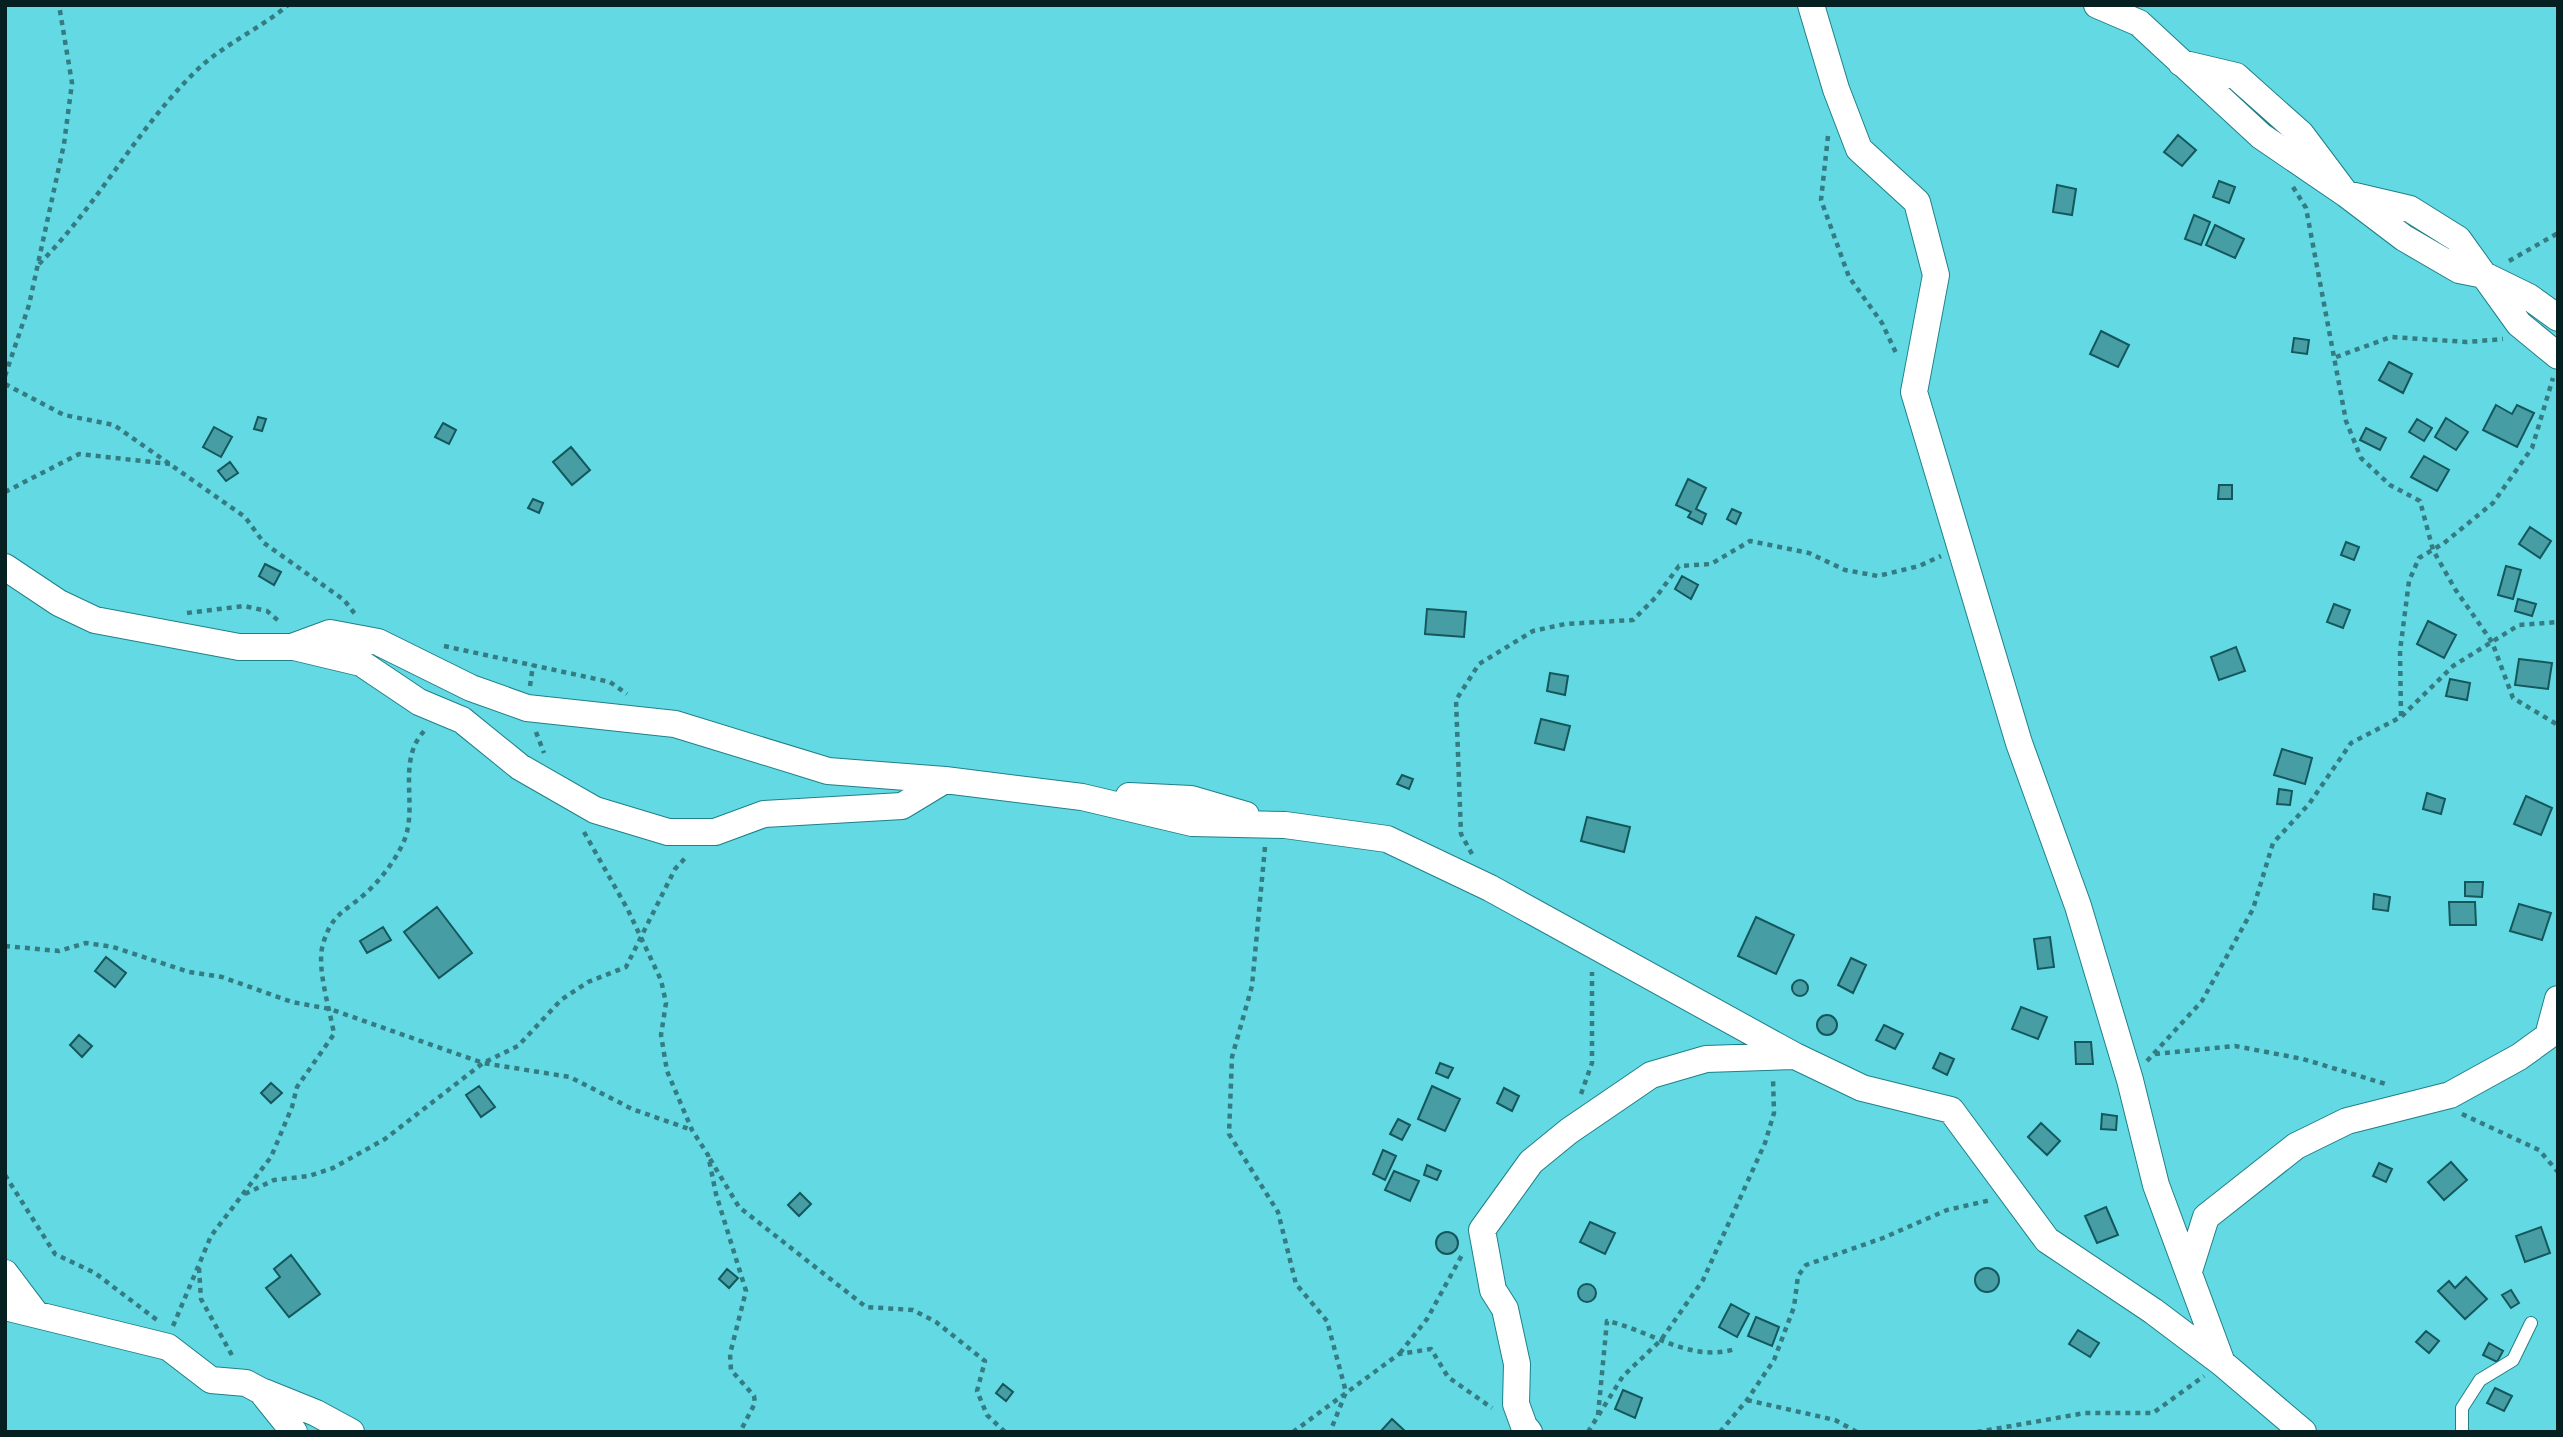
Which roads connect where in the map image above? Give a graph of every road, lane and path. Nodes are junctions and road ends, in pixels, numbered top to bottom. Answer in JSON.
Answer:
{"nodes":[{"id":1,"x":59,"y":5,"type":"edge"},
{"id":2,"x":288,"y":5,"type":"edge"},
{"id":3,"x":1811,"y":5,"type":"edge"},
{"id":4,"x":2097,"y":5,"type":"edge"},
{"id":5,"x":1836,"y":89,"type":"junction"},
{"id":6,"x":2286,"y":177,"type":"dead end"},
{"id":7,"x":2558,"y":233,"type":"edge"},
{"id":8,"x":38,"y":264,"type":"junction"},
{"id":9,"x":2484,"y":275,"type":"junction"},
{"id":10,"x":2558,"y":318,"type":"edge"},
{"id":11,"x":2533,"y":336,"type":"junction"},
{"id":12,"x":1898,"y":357,"type":"dead end"},
{"id":13,"x":2336,"y":357,"type":"junction"},
{"id":14,"x":2556,"y":365,"type":"edge"},
{"id":15,"x":5,"y":376,"type":"edge"},
{"id":16,"x":5,"y":384,"type":"edge"},
{"id":17,"x":171,"y":464,"type":"junction"},
{"id":18,"x":5,"y":492,"type":"edge"},
{"id":19,"x":1959,"y":547,"type":"junction"},
{"id":20,"x":2433,"y":550,"type":"junction"},
{"id":21,"x":5,"y":567,"type":"edge"},
{"id":22,"x":2558,"y":622,"type":"edge"},
{"id":23,"x":151,"y":630,"type":"junction"},
{"id":24,"x":378,"y":642,"type":"junction"},
{"id":25,"x":2492,"y":642,"type":"junction"},
{"id":26,"x":297,"y":645,"type":"junction"},
{"id":27,"x":438,"y":645,"type":"dead end"},
{"id":28,"x":533,"y":665,"type":"junction"},
{"id":29,"x":631,"y":696,"type":"dead end"},
{"id":30,"x":527,"y":708,"type":"junction"},
{"id":31,"x":454,"y":716,"type":"junction"},
{"id":32,"x":2401,"y":717,"type":"junction"},
{"id":33,"x":2558,"y":724,"type":"edge"},
{"id":34,"x":945,"y":780,"type":"junction"},
{"id":35,"x":557,"y":788,"type":"junction"},
{"id":36,"x":1276,"y":825,"type":"junction"},
{"id":37,"x":581,"y":826,"type":"dead end"},
{"id":38,"x":708,"y":832,"type":"junction"},
{"id":39,"x":1490,"y":888,"type":"junction"},
{"id":40,"x":640,"y":935,"type":"junction"},
{"id":41,"x":1577,"y":936,"type":"junction"},
{"id":42,"x":5,"y":946,"type":"edge"},
{"id":43,"x":2558,"y":999,"type":"edge"},
{"id":44,"x":330,"y":1009,"type":"junction"},
{"id":45,"x":2154,"y":1054,"type":"junction"},
{"id":46,"x":1784,"y":1057,"type":"junction"},
{"id":47,"x":483,"y":1063,"type":"junction"},
{"id":48,"x":2130,"y":1080,"type":"junction"},
{"id":49,"x":2395,"y":1087,"type":"dead end"},
{"id":50,"x":2434,"y":1099,"type":"junction"},
{"id":51,"x":692,"y":1130,"type":"junction"},
{"id":52,"x":1569,"y":1130,"type":"junction"},
{"id":53,"x":708,"y":1155,"type":"junction"},
{"id":54,"x":2558,"y":1172,"type":"edge"},
{"id":55,"x":5,"y":1175,"type":"edge"},
{"id":56,"x":244,"y":1194,"type":"junction"},
{"id":57,"x":2012,"y":1195,"type":"junction"},
{"id":58,"x":1482,"y":1230,"type":"junction"},
{"id":59,"x":199,"y":1267,"type":"junction"},
{"id":60,"x":2189,"y":1271,"type":"junction"},
{"id":61,"x":5,"y":1273,"type":"edge"},
{"id":62,"x":5,"y":1307,"type":"edge"},
{"id":63,"x":36,"y":1314,"type":"junction"},
{"id":64,"x":2531,"y":1324,"type":"dead end"},
{"id":65,"x":1661,"y":1340,"type":"junction"},
{"id":66,"x":1735,"y":1349,"type":"dead end"},
{"id":67,"x":1399,"y":1354,"type":"junction"},
{"id":68,"x":2222,"y":1363,"type":"junction"},
{"id":69,"x":254,"y":1387,"type":"junction"},
{"id":70,"x":1346,"y":1392,"type":"junction"},
{"id":71,"x":1747,"y":1400,"type":"junction"},
{"id":72,"x":1598,"y":1416,"type":"junction"},
{"id":73,"x":1526,"y":1429,"type":"edge"},
{"id":74,"x":294,"y":1432,"type":"edge"},
{"id":75,"x":351,"y":1432,"type":"edge"},
{"id":76,"x":740,"y":1432,"type":"edge"},
{"id":77,"x":1005,"y":1432,"type":"edge"},
{"id":78,"x":1293,"y":1432,"type":"edge"},
{"id":79,"x":1330,"y":1432,"type":"edge"},
{"id":80,"x":1588,"y":1432,"type":"edge"},
{"id":81,"x":1720,"y":1432,"type":"edge"},
{"id":82,"x":1857,"y":1432,"type":"edge"},
{"id":83,"x":1977,"y":1432,"type":"edge"},
{"id":84,"x":2301,"y":1432,"type":"edge"},
{"id":85,"x":2462,"y":1432,"type":"edge"}],
"edges":[{"from":1,"to":8,"type":"path"},
{"from":2,"to":8,"type":"path"},
{"from":3,"to":5,"type":"street"},
{"from":4,"to":9,"type":"street"},
{"from":5,"to":12,"type":"path"},
{"from":5,"to":19,"type":"street"},
{"from":6,"to":13,"type":"path"},
{"from":7,"to":9,"type":"path"},
{"from":8,"to":15,"type":"path"},
{"from":9,"to":10,"type":"street"},
{"from":9,"to":11,"type":"street"},
{"from":11,"to":13,"type":"path"},
{"from":11,"to":14,"type":"street"},
{"from":13,"to":20,"type":"path"},
{"from":14,"to":20,"type":"path"},
{"from":16,"to":17,"type":"path"},
{"from":17,"to":18,"type":"path"},
{"from":17,"to":24,"type":"path"},
{"from":19,"to":39,"type":"path"},
{"from":19,"to":48,"type":"street"},
{"from":20,"to":25,"type":"path"},
{"from":20,"to":32,"type":"path"},
{"from":21,"to":23,"type":"street"},
{"from":22,"to":25,"type":"path"},
{"from":23,"to":26,"type":"street"},
{"from":23,"to":26,"type":"path"},
{"from":24,"to":26,"type":"street"},
{"from":24,"to":30,"type":"street"},
{"from":25,"to":32,"type":"path"},
{"from":25,"to":33,"type":"path"},
{"from":26,"to":31,"type":"street"},
{"from":27,"to":28,"type":"path"},
{"from":28,"to":29,"type":"path"},
{"from":28,"to":30,"type":"path"},
{"from":30,"to":34,"type":"street"},
{"from":30,"to":35,"type":"path"},
{"from":31,"to":35,"type":"street"},
{"from":31,"to":44,"type":"path"},
{"from":32,"to":45,"type":"path"},
{"from":34,"to":36,"type":"street"},
{"from":34,"to":38,"type":"street"},
{"from":35,"to":38,"type":"street"},
{"from":36,"to":39,"type":"street"},
{"from":36,"to":70,"type":"path"},
{"from":37,"to":40,"type":"path"},
{"from":38,"to":40,"type":"path"},
{"from":39,"to":41,"type":"street"},
{"from":40,"to":47,"type":"path"},
{"from":40,"to":51,"type":"path"},
{"from":41,"to":46,"type":"street"},
{"from":41,"to":52,"type":"path"},
{"from":42,"to":44,"type":"path"},
{"from":43,"to":50,"type":"street"},
{"from":44,"to":47,"type":"path"},
{"from":44,"to":56,"type":"path"},
{"from":45,"to":48,"type":"path"},
{"from":45,"to":49,"type":"path"},
{"from":46,"to":52,"type":"street"},
{"from":46,"to":57,"type":"street"},
{"from":46,"to":65,"type":"path"},
{"from":47,"to":51,"type":"path"},
{"from":47,"to":56,"type":"path"},
{"from":48,"to":60,"type":"street"},
{"from":50,"to":54,"type":"path"},
{"from":50,"to":60,"type":"street"},
{"from":51,"to":53,"type":"path"},
{"from":52,"to":58,"type":"street"},
{"from":53,"to":76,"type":"path"},
{"from":53,"to":77,"type":"path"},
{"from":55,"to":59,"type":"path"},
{"from":56,"to":59,"type":"path"},
{"from":57,"to":68,"type":"street"},
{"from":57,"to":71,"type":"path"},
{"from":58,"to":67,"type":"path"},
{"from":58,"to":73,"type":"street"},
{"from":59,"to":69,"type":"path"},
{"from":60,"to":68,"type":"street"},
{"from":61,"to":63,"type":"street"},
{"from":62,"to":63,"type":"street"},
{"from":63,"to":69,"type":"street"},
{"from":64,"to":85,"type":"lane"},
{"from":65,"to":66,"type":"path"},
{"from":65,"to":72,"type":"path"},
{"from":65,"to":72,"type":"path"},
{"from":67,"to":70,"type":"path"},
{"from":67,"to":73,"type":"path"},
{"from":68,"to":83,"type":"path"},
{"from":68,"to":84,"type":"street"},
{"from":69,"to":74,"type":"street"},
{"from":69,"to":75,"type":"street"},
{"from":70,"to":78,"type":"path"},
{"from":70,"to":79,"type":"path"},
{"from":71,"to":81,"type":"path"},
{"from":71,"to":82,"type":"path"},
{"from":72,"to":80,"type":"path"}]}
